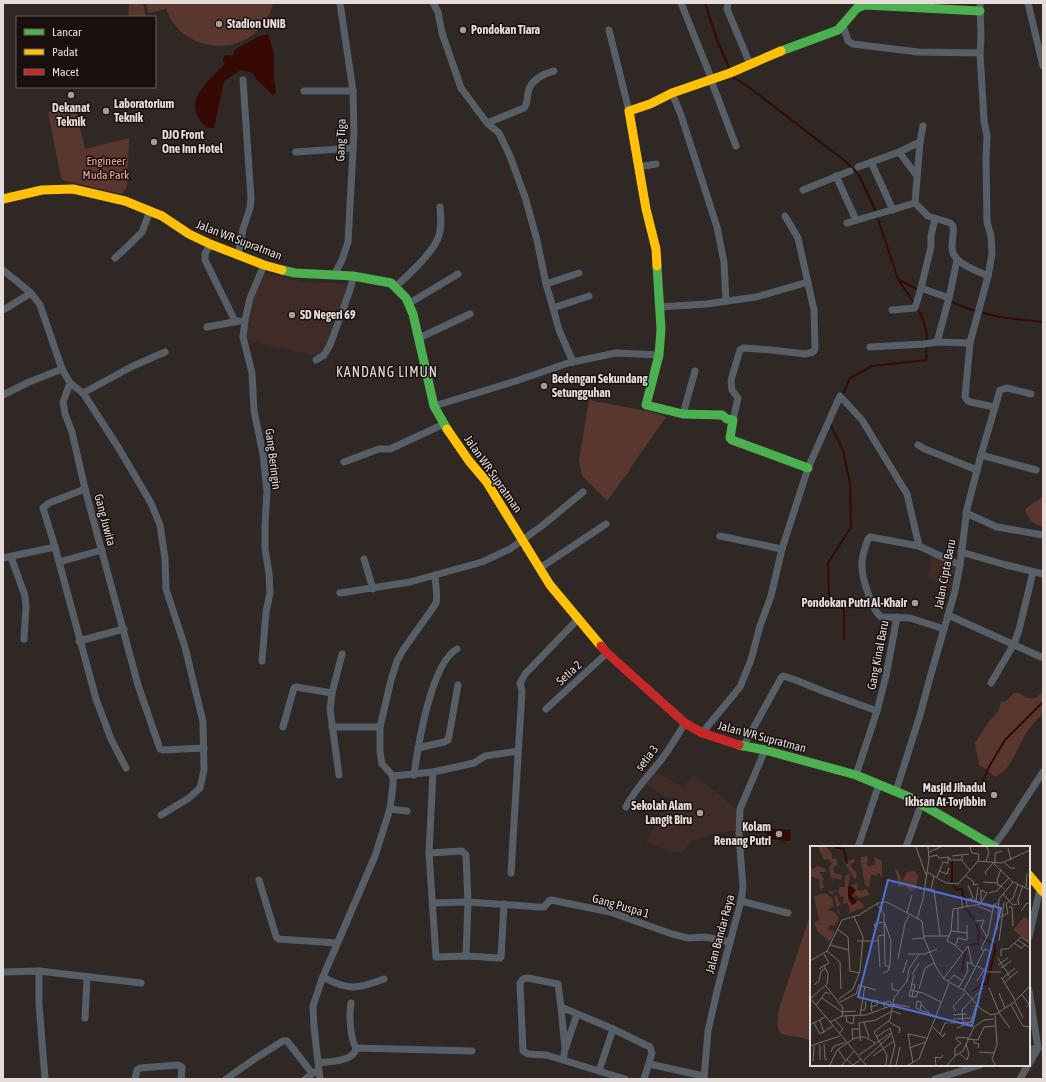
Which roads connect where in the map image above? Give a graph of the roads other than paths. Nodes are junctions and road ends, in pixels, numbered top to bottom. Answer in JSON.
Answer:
{"nodes":[{"id":1,"x":340,"y":3,"type":"edge"},
{"id":2,"x":433,"y":3,"type":"edge"},
{"id":3,"x":681,"y":3,"type":"edge"},
{"id":4,"x":728,"y":3,"type":"edge"},
{"id":5,"x":1028,"y":3,"type":"edge"},
{"id":6,"x":859,"y":5,"type":"edge"},
{"id":7,"x":980,"y":7,"type":"edge"},
{"id":8,"x":843,"y":25,"type":"junction"},
{"id":9,"x":609,"y":30,"type":"dead end"},
{"id":10,"x":980,"y":53,"type":"junction"},
{"id":11,"x":750,"y":64,"type":"junction"},
{"id":12,"x":1043,"y":66,"type":"edge"},
{"id":13,"x":554,"y":72,"type":"dead end"},
{"id":14,"x":243,"y":80,"type":"dead end"},
{"id":15,"x":712,"y":80,"type":"junction"},
{"id":16,"x":304,"y":91,"type":"dead end"},
{"id":17,"x":353,"y":91,"type":"junction"},
{"id":18,"x":672,"y":94,"type":"junction"},
{"id":19,"x":629,"y":111,"type":"junction"},
{"id":20,"x":487,"y":123,"type":"junction"},
{"id":21,"x":923,"y":126,"type":"dead end"},
{"id":22,"x":920,"y":142,"type":"junction"},
{"id":23,"x":736,"y":146,"type":"dead end"},
{"id":24,"x":353,"y":148,"type":"junction"},
{"id":25,"x":296,"y":152,"type":"dead end"},
{"id":26,"x":899,"y":152,"type":"junction"},
{"id":27,"x":871,"y":162,"type":"junction"},
{"id":28,"x":656,"y":164,"type":"dead end"},
{"id":29,"x":638,"y":167,"type":"junction"},
{"id":30,"x":858,"y":167,"type":"dead end"},
{"id":31,"x":850,"y":171,"type":"dead end"},
{"id":32,"x":836,"y":176,"type":"junction"},
{"id":33,"x":916,"y":176,"type":"junction"},
{"id":34,"x":803,"y":190,"type":"dead end"},
{"id":35,"x":3,"y":199,"type":"edge"},
{"id":36,"x":915,"y":203,"type":"junction"},
{"id":37,"x":440,"y":207,"type":"dead end"},
{"id":38,"x":893,"y":210,"type":"junction"},
{"id":39,"x":150,"y":211,"type":"junction"},
{"id":40,"x":785,"y":216,"type":"dead end"},
{"id":41,"x":936,"y":219,"type":"junction"},
{"id":42,"x":856,"y":220,"type":"junction"},
{"id":43,"x":847,"y":223,"type":"dead end"},
{"id":44,"x":210,"y":244,"type":"junction"},
{"id":45,"x":238,"y":255,"type":"junction"},
{"id":46,"x":115,"y":258,"type":"dead end"},
{"id":47,"x":957,"y":260,"type":"junction"},
{"id":48,"x":264,"y":265,"type":"junction"},
{"id":49,"x":3,"y":270,"type":"edge"},
{"id":50,"x":579,"y":273,"type":"dead end"},
{"id":51,"x":458,"y":274,"type":"dead end"},
{"id":52,"x":334,"y":275,"type":"junction"},
{"id":53,"x":353,"y":276,"type":"junction"},
{"id":54,"x":988,"y":276,"type":"junction"},
{"id":55,"x":808,"y":282,"type":"junction"},
{"id":56,"x":546,"y":284,"type":"junction"},
{"id":57,"x":395,"y":287,"type":"junction"},
{"id":58,"x":920,"y":289,"type":"junction"},
{"id":59,"x":31,"y":294,"type":"junction"},
{"id":60,"x":589,"y":296,"type":"dead end"},
{"id":61,"x":726,"y":301,"type":"junction"},
{"id":62,"x":948,"y":301,"type":"junction"},
{"id":63,"x":408,"y":304,"type":"junction"},
{"id":64,"x":660,"y":307,"type":"junction"},
{"id":65,"x":553,"y":308,"type":"junction"},
{"id":66,"x":5,"y":309,"type":"dead end"},
{"id":67,"x":892,"y":310,"type":"dead end"},
{"id":68,"x":470,"y":314,"type":"dead end"},
{"id":69,"x":245,"y":320,"type":"junction"},
{"id":70,"x":235,"y":321,"type":"junction"},
{"id":71,"x":208,"y":327,"type":"dead end"},
{"id":72,"x":420,"y":338,"type":"junction"},
{"id":73,"x":934,"y":342,"type":"junction"},
{"id":74,"x":970,"y":343,"type":"junction"},
{"id":75,"x":870,"y":347,"type":"dead end"},
{"id":76,"x":165,"y":352,"type":"dead end"},
{"id":77,"x":659,"y":355,"type":"junction"},
{"id":78,"x":316,"y":360,"type":"dead end"},
{"id":79,"x":573,"y":362,"type":"junction"},
{"id":80,"x":62,"y":369,"type":"junction"},
{"id":81,"x":695,"y":371,"type":"dead end"},
{"id":82,"x":70,"y":383,"type":"junction"},
{"id":83,"x":83,"y":393,"type":"junction"},
{"id":84,"x":1031,"y":394,"type":"dead end"},
{"id":85,"x":3,"y":395,"type":"edge"},
{"id":86,"x":434,"y":406,"type":"junction"},
{"id":87,"x":995,"y":407,"type":"junction"},
{"id":88,"x":683,"y":414,"type":"junction"},
{"id":89,"x":733,"y":420,"type":"junction"},
{"id":90,"x":444,"y":424,"type":"junction"},
{"id":91,"x":918,"y":445,"type":"dead end"},
{"id":92,"x":981,"y":455,"type":"junction"},
{"id":93,"x":344,"y":462,"type":"dead end"},
{"id":94,"x":808,"y":468,"type":"junction"},
{"id":95,"x":977,"y":470,"type":"junction"},
{"id":96,"x":1036,"y":470,"type":"dead end"},
{"id":97,"x":85,"y":489,"type":"junction"},
{"id":98,"x":583,"y":492,"type":"dead end"},
{"id":99,"x":966,"y":513,"type":"junction"},
{"id":100,"x":606,"y":524,"type":"dead end"},
{"id":101,"x":1043,"y":535,"type":"edge"},
{"id":102,"x":720,"y":536,"type":"dead end"},
{"id":103,"x":522,"y":539,"type":"junction"},
{"id":104,"x":920,"y":546,"type":"junction"},
{"id":105,"x":55,"y":547,"type":"junction"},
{"id":106,"x":782,"y":549,"type":"junction"},
{"id":107,"x":102,"y":550,"type":"junction"},
{"id":108,"x":962,"y":552,"type":"junction"},
{"id":109,"x":11,"y":557,"type":"junction"},
{"id":110,"x":3,"y":558,"type":"edge"},
{"id":111,"x":364,"y":559,"type":"dead end"},
{"id":112,"x":58,"y":562,"type":"junction"},
{"id":113,"x":960,"y":565,"type":"junction"},
{"id":114,"x":540,"y":568,"type":"junction"},
{"id":115,"x":1034,"y":572,"type":"junction"},
{"id":116,"x":1043,"y":574,"type":"edge"},
{"id":117,"x":435,"y":575,"type":"junction"},
{"id":118,"x":373,"y":589,"type":"junction"},
{"id":119,"x":340,"y":593,"type":"dead end"},
{"id":120,"x":948,"y":615,"type":"junction"},
{"id":121,"x":896,"y":617,"type":"junction"},
{"id":122,"x":579,"y":618,"type":"junction"},
{"id":123,"x":124,"y":629,"type":"junction"},
{"id":124,"x":944,"y":629,"type":"junction"},
{"id":125,"x":24,"y":639,"type":"dead end"},
{"id":126,"x":79,"y":641,"type":"junction"},
{"id":127,"x":1014,"y":644,"type":"junction"},
{"id":128,"x":457,"y":649,"type":"dead end"},
{"id":129,"x":607,"y":653,"type":"junction"},
{"id":130,"x":342,"y":654,"type":"dead end"},
{"id":131,"x":1041,"y":657,"type":"dead end"},
{"id":132,"x":262,"y":661,"type":"dead end"},
{"id":133,"x":991,"y":683,"type":"dead end"},
{"id":134,"x":458,"y":685,"type":"dead end"},
{"id":135,"x":332,"y":693,"type":"junction"},
{"id":136,"x":546,"y":709,"type":"dead end"},
{"id":137,"x":877,"y":711,"type":"junction"},
{"id":138,"x":685,"y":723,"type":"junction"},
{"id":139,"x":332,"y":726,"type":"junction"},
{"id":140,"x":283,"y":727,"type":"dead end"},
{"id":141,"x":380,"y":727,"type":"junction"},
{"id":142,"x":702,"y":733,"type":"junction"},
{"id":143,"x":743,"y":747,"type":"junction"},
{"id":144,"x":204,"y":748,"type":"junction"},
{"id":145,"x":418,"y":748,"type":"junction"},
{"id":146,"x":765,"y":750,"type":"junction"},
{"id":147,"x":518,"y":752,"type":"junction"},
{"id":148,"x":126,"y":768,"type":"dead end"},
{"id":149,"x":433,"y":772,"type":"junction"},
{"id":150,"x":1043,"y":772,"type":"edge"},
{"id":151,"x":414,"y":774,"type":"junction"},
{"id":152,"x":339,"y":775,"type":"dead end"},
{"id":153,"x":856,"y":775,"type":"junction"},
{"id":154,"x":394,"y":776,"type":"junction"},
{"id":155,"x":879,"y":784,"type":"junction"},
{"id":156,"x":896,"y":791,"type":"junction"},
{"id":157,"x":921,"y":805,"type":"junction"},
{"id":158,"x":626,"y":807,"type":"dead end"},
{"id":159,"x":390,"y":809,"type":"junction"},
{"id":160,"x":407,"y":811,"type":"dead end"},
{"id":161,"x":161,"y":815,"type":"dead end"},
{"id":162,"x":858,"y":846,"type":"edge"},
{"id":163,"x":906,"y":846,"type":"edge"},
{"id":164,"x":992,"y":846,"type":"edge"},
{"id":165,"x":995,"y":846,"type":"edge"},
{"id":166,"x":430,"y":853,"type":"junction"},
{"id":167,"x":511,"y":873,"type":"dead end"},
{"id":168,"x":1030,"y":875,"type":"edge"},
{"id":169,"x":260,"y":880,"type":"dead end"},
{"id":170,"x":1041,"y":890,"type":"edge"},
{"id":171,"x":468,"y":902,"type":"junction"},
{"id":172,"x":741,"y":902,"type":"junction"},
{"id":173,"x":433,"y":903,"type":"junction"},
{"id":174,"x":506,"y":904,"type":"junction"},
{"id":175,"x":788,"y":913,"type":"dead end"},
{"id":176,"x":1030,"y":933,"type":"edge"},
{"id":177,"x":730,"y":942,"type":"junction"},
{"id":178,"x":337,"y":943,"type":"junction"},
{"id":179,"x":466,"y":956,"type":"junction"},
{"id":180,"x":39,"y":971,"type":"junction"},
{"id":181,"x":3,"y":972,"type":"edge"},
{"id":182,"x":323,"y":977,"type":"junction"},
{"id":183,"x":87,"y":978,"type":"junction"},
{"id":184,"x":384,"y":979,"type":"dead end"},
{"id":185,"x":141,"y":983,"type":"dead end"},
{"id":186,"x":1030,"y":1002,"type":"edge"},
{"id":187,"x":351,"y":1004,"type":"dead end"},
{"id":188,"x":561,"y":1007,"type":"junction"},
{"id":189,"x":1031,"y":1013,"type":"edge"},
{"id":190,"x":577,"y":1014,"type":"junction"},
{"id":191,"x":85,"y":1018,"type":"dead end"},
{"id":192,"x":613,"y":1029,"type":"junction"},
{"id":193,"x":356,"y":1048,"type":"junction"},
{"id":194,"x":1038,"y":1048,"type":"junction"},
{"id":195,"x":565,"y":1049,"type":"junction"},
{"id":196,"x":472,"y":1050,"type":"dead end"},
{"id":197,"x":1030,"y":1050,"type":"edge"},
{"id":198,"x":563,"y":1060,"type":"junction"},
{"id":199,"x":1030,"y":1063,"type":"edge"},
{"id":200,"x":648,"y":1064,"type":"junction"},
{"id":201,"x":974,"y":1066,"type":"edge"},
{"id":202,"x":1028,"y":1066,"type":"edge"},
{"id":203,"x":961,"y":1068,"type":"edge"},
{"id":204,"x":317,"y":1069,"type":"junction"},
{"id":205,"x":600,"y":1071,"type":"junction"},
{"id":206,"x":704,"y":1078,"type":"edge"},
{"id":207,"x":45,"y":1079,"type":"edge"},
{"id":208,"x":135,"y":1079,"type":"edge"},
{"id":209,"x":180,"y":1079,"type":"edge"},
{"id":210,"x":226,"y":1079,"type":"edge"},
{"id":211,"x":305,"y":1079,"type":"edge"},
{"id":212,"x":320,"y":1079,"type":"edge"},
{"id":213,"x":625,"y":1079,"type":"edge"},
{"id":214,"x":644,"y":1079,"type":"edge"},
{"id":215,"x":935,"y":1079,"type":"edge"},
{"id":216,"x":1020,"y":1079,"type":"edge"}],
"edges":[{"from":1,"to":17,"type":"street","name":"Gang Tiga"},
{"from":2,"to":20,"type":"street"},
{"from":3,"to":15,"type":"street"},
{"from":4,"to":11,"type":"street"},
{"from":5,"to":12,"type":"street"},
{"from":6,"to":7,"type":"main road"},
{"from":6,"to":8,"type":"main road"},
{"from":7,"to":10,"type":"street"},
{"from":8,"to":10,"type":"street"},
{"from":8,"to":11,"type":"main road"},
{"from":9,"to":19,"type":"street"},
{"from":10,"to":54,"type":"street"},
{"from":11,"to":15,"type":"main road"},
{"from":13,"to":20,"type":"street"},
{"from":14,"to":45,"type":"street"},
{"from":15,"to":18,"type":"main road"},
{"from":15,"to":23,"type":"street"},
{"from":16,"to":17,"type":"street"},
{"from":17,"to":24,"type":"street","name":"Gang Tiga"},
{"from":18,"to":19,"type":"main road"},
{"from":18,"to":61,"type":"street"},
{"from":19,"to":29,"type":"main road"},
{"from":20,"to":56,"type":"street"},
{"from":21,"to":22,"type":"street"},
{"from":22,"to":26,"type":"street"},
{"from":22,"to":33,"type":"street"},
{"from":24,"to":25,"type":"street"},
{"from":24,"to":52,"type":"street","name":"Gang Tiga"},
{"from":26,"to":27,"type":"street"},
{"from":26,"to":33,"type":"street"},
{"from":27,"to":30,"type":"street"},
{"from":27,"to":38,"type":"street"},
{"from":28,"to":29,"type":"street"},
{"from":29,"to":64,"type":"main road"},
{"from":31,"to":32,"type":"street"},
{"from":32,"to":34,"type":"street"},
{"from":32,"to":42,"type":"street"},
{"from":33,"to":36,"type":"street"},
{"from":35,"to":39,"type":"main road","name":"Jalan WR Supratman"},
{"from":36,"to":38,"type":"street"},
{"from":36,"to":41,"type":"street"},
{"from":37,"to":57,"type":"street"},
{"from":38,"to":42,"type":"street"},
{"from":39,"to":44,"type":"main road","name":"Jalan WR Supratman"},
{"from":39,"to":46,"type":"street"},
{"from":40,"to":55,"type":"street"},
{"from":41,"to":47,"type":"street"},
{"from":41,"to":58,"type":"street"},
{"from":42,"to":43,"type":"street"},
{"from":44,"to":45,"type":"main road","name":"Jalan WR Supratman"},
{"from":44,"to":70,"type":"street"},
{"from":45,"to":48,"type":"main road","name":"Jalan WR Supratman"},
{"from":47,"to":54,"type":"street"},
{"from":47,"to":62,"type":"street"},
{"from":48,"to":52,"type":"main road","name":"Jalan WR Supratman"},
{"from":48,"to":69,"type":"street","name":"Gang Beringin"},
{"from":49,"to":59,"type":"street"},
{"from":50,"to":56,"type":"street"},
{"from":51,"to":63,"type":"street"},
{"from":52,"to":53,"type":"main road","name":"Jalan WR Supratman"},
{"from":53,"to":57,"type":"main road","name":"Jalan WR Supratman"},
{"from":53,"to":78,"type":"street"},
{"from":54,"to":74,"type":"street"},
{"from":55,"to":61,"type":"street"},
{"from":55,"to":89,"type":"street"},
{"from":56,"to":65,"type":"street"},
{"from":57,"to":63,"type":"main road","name":"Jalan WR Supratman"},
{"from":58,"to":62,"type":"street"},
{"from":58,"to":67,"type":"street"},
{"from":59,"to":66,"type":"street"},
{"from":59,"to":80,"type":"street"},
{"from":60,"to":65,"type":"street"},
{"from":61,"to":64,"type":"street"},
{"from":62,"to":73,"type":"street"},
{"from":63,"to":72,"type":"main road","name":"Jalan WR Supratman"},
{"from":64,"to":77,"type":"main road"},
{"from":65,"to":79,"type":"street"},
{"from":68,"to":72,"type":"street"},
{"from":69,"to":70,"type":"street"},
{"from":69,"to":132,"type":"street","name":"Gang Beringin"},
{"from":70,"to":71,"type":"street"},
{"from":72,"to":86,"type":"main road","name":"Jalan WR Supratman"},
{"from":73,"to":74,"type":"street"},
{"from":73,"to":75,"type":"street"},
{"from":74,"to":87,"type":"street"},
{"from":76,"to":83,"type":"street"},
{"from":77,"to":79,"type":"street"},
{"from":77,"to":88,"type":"main road"},
{"from":79,"to":86,"type":"street"},
{"from":80,"to":82,"type":"street"},
{"from":80,"to":85,"type":"street"},
{"from":81,"to":88,"type":"street"},
{"from":82,"to":83,"type":"street"},
{"from":82,"to":97,"type":"street","name":"Gang Juwita"},
{"from":83,"to":144,"type":"street"},
{"from":84,"to":87,"type":"street","name":"Jalan Cipta Baru"},
{"from":86,"to":90,"type":"main road","name":"Jalan WR Supratman"},
{"from":87,"to":92,"type":"street","name":"Jalan Cipta Baru"},
{"from":88,"to":89,"type":"main road"},
{"from":89,"to":94,"type":"main road"},
{"from":90,"to":93,"type":"street"},
{"from":90,"to":103,"type":"main road","name":"Jalan WR Supratman"},
{"from":91,"to":95,"type":"street"},
{"from":92,"to":95,"type":"street","name":"Jalan Cipta Baru"},
{"from":92,"to":96,"type":"street"},
{"from":94,"to":104,"type":"street"},
{"from":94,"to":106,"type":"street"},
{"from":95,"to":99,"type":"street","name":"Jalan Cipta Baru"},
{"from":97,"to":105,"type":"street"},
{"from":97,"to":107,"type":"street","name":"Gang Juwita"},
{"from":98,"to":103,"type":"street"},
{"from":99,"to":101,"type":"street"},
{"from":99,"to":108,"type":"street","name":"Jalan Cipta Baru"},
{"from":100,"to":114,"type":"street"},
{"from":102,"to":106,"type":"street"},
{"from":103,"to":114,"type":"main road","name":"Jalan WR Supratman"},
{"from":103,"to":117,"type":"street"},
{"from":104,"to":113,"type":"street"},
{"from":104,"to":121,"type":"street","name":"Gang Kinal Baru"},
{"from":105,"to":109,"type":"street"},
{"from":105,"to":112,"type":"street"},
{"from":106,"to":142,"type":"street"},
{"from":107,"to":112,"type":"street"},
{"from":107,"to":123,"type":"street","name":"Gang Juwita"},
{"from":108,"to":113,"type":"street","name":"Jalan Cipta Baru"},
{"from":108,"to":115,"type":"street"},
{"from":109,"to":110,"type":"street"},
{"from":109,"to":125,"type":"street"},
{"from":111,"to":118,"type":"street"},
{"from":112,"to":126,"type":"street"},
{"from":113,"to":120,"type":"street","name":"Jalan Cipta Baru"},
{"from":114,"to":122,"type":"main road","name":"Jalan WR Supratman"},
{"from":115,"to":116,"type":"street"},
{"from":115,"to":127,"type":"street"},
{"from":117,"to":118,"type":"street"},
{"from":117,"to":141,"type":"street"},
{"from":118,"to":119,"type":"street"},
{"from":120,"to":124,"type":"street","name":"Jalan Cipta Baru"},
{"from":120,"to":127,"type":"street"},
{"from":121,"to":124,"type":"street"},
{"from":121,"to":137,"type":"street","name":"Gang Kinal Baru"},
{"from":122,"to":129,"type":"main road","name":"Jalan WR Supratman"},
{"from":122,"to":147,"type":"street"},
{"from":123,"to":126,"type":"street"},
{"from":123,"to":144,"type":"street","name":"Gang Juwita"},
{"from":124,"to":156,"type":"street","name":"Jalan Cipta Baru"},
{"from":126,"to":148,"type":"street"},
{"from":127,"to":131,"type":"street"},
{"from":127,"to":133,"type":"street"},
{"from":128,"to":145,"type":"street"},
{"from":129,"to":136,"type":"street","name":"Setia 2"},
{"from":129,"to":138,"type":"main road","name":"Jalan WR Supratman"},
{"from":130,"to":135,"type":"street"},
{"from":134,"to":145,"type":"street"},
{"from":135,"to":139,"type":"street"},
{"from":135,"to":140,"type":"street"},
{"from":137,"to":143,"type":"street"},
{"from":137,"to":153,"type":"street","name":"Gang Kinal Baru"},
{"from":138,"to":142,"type":"main road","name":"Jalan WR Supratman"},
{"from":138,"to":158,"type":"street","name":"setia 3"},
{"from":139,"to":141,"type":"street"},
{"from":139,"to":152,"type":"street"},
{"from":141,"to":154,"type":"street"},
{"from":142,"to":143,"type":"main road","name":"Jalan WR Supratman"},
{"from":143,"to":146,"type":"main road","name":"Jalan WR Supratman"},
{"from":144,"to":161,"type":"street"},
{"from":145,"to":151,"type":"street"},
{"from":146,"to":153,"type":"main road","name":"Jalan WR Supratman"},
{"from":146,"to":172,"type":"street","name":"Jalan Bandar Raya"},
{"from":147,"to":149,"type":"street"},
{"from":147,"to":167,"type":"street"},
{"from":149,"to":151,"type":"street"},
{"from":149,"to":166,"type":"street"},
{"from":150,"to":165,"type":"street"},
{"from":151,"to":154,"type":"street"},
{"from":153,"to":155,"type":"main road","name":"Jalan WR Supratman"},
{"from":154,"to":159,"type":"street"},
{"from":155,"to":156,"type":"main road","name":"Jalan WR Supratman"},
{"from":155,"to":162,"type":"street"},
{"from":156,"to":157,"type":"main road","name":"Jalan WR Supratman"},
{"from":157,"to":163,"type":"street"},
{"from":157,"to":164,"type":"main road","name":"Jalan WR Supratman"},
{"from":159,"to":160,"type":"street"},
{"from":159,"to":178,"type":"street"},
{"from":166,"to":171,"type":"street"},
{"from":166,"to":173,"type":"street"},
{"from":168,"to":170,"type":"main road"},
{"from":169,"to":178,"type":"street"},
{"from":170,"to":176,"type":"street"},
{"from":171,"to":173,"type":"street"},
{"from":171,"to":174,"type":"street"},
{"from":171,"to":179,"type":"street"},
{"from":172,"to":175,"type":"street"},
{"from":172,"to":177,"type":"street","name":"Jalan Bandar Raya"},
{"from":173,"to":179,"type":"street"},
{"from":174,"to":177,"type":"street","name":"Gang Puspa 1"},
{"from":174,"to":179,"type":"street"},
{"from":177,"to":206,"type":"street","name":"Jalan Bandar Raya"},
{"from":178,"to":182,"type":"street"},
{"from":180,"to":181,"type":"street"},
{"from":180,"to":183,"type":"street"},
{"from":180,"to":207,"type":"street"},
{"from":182,"to":184,"type":"street"},
{"from":182,"to":204,"type":"street"},
{"from":183,"to":185,"type":"street"},
{"from":183,"to":191,"type":"street"},
{"from":186,"to":189,"type":"street"},
{"from":187,"to":193,"type":"street"},
{"from":188,"to":190,"type":"street"},
{"from":188,"to":195,"type":"street"},
{"from":188,"to":198,"type":"street"},
{"from":189,"to":194,"type":"street"},
{"from":190,"to":192,"type":"street"},
{"from":190,"to":195,"type":"street"},
{"from":192,"to":200,"type":"street"},
{"from":192,"to":205,"type":"street"},
{"from":193,"to":196,"type":"street"},
{"from":193,"to":204,"type":"street"},
{"from":194,"to":197,"type":"street"},
{"from":194,"to":199,"type":"street"},
{"from":195,"to":198,"type":"street"},
{"from":198,"to":205,"type":"street"},
{"from":200,"to":206,"type":"street"},
{"from":200,"to":214,"type":"street"},
{"from":201,"to":203,"type":"street"},
{"from":202,"to":216,"type":"street"},
{"from":203,"to":215,"type":"street"},
{"from":204,"to":210,"type":"street"},
{"from":204,"to":211,"type":"street"},
{"from":204,"to":212,"type":"street"},
{"from":205,"to":213,"type":"street"},
{"from":208,"to":209,"type":"street"}]}
